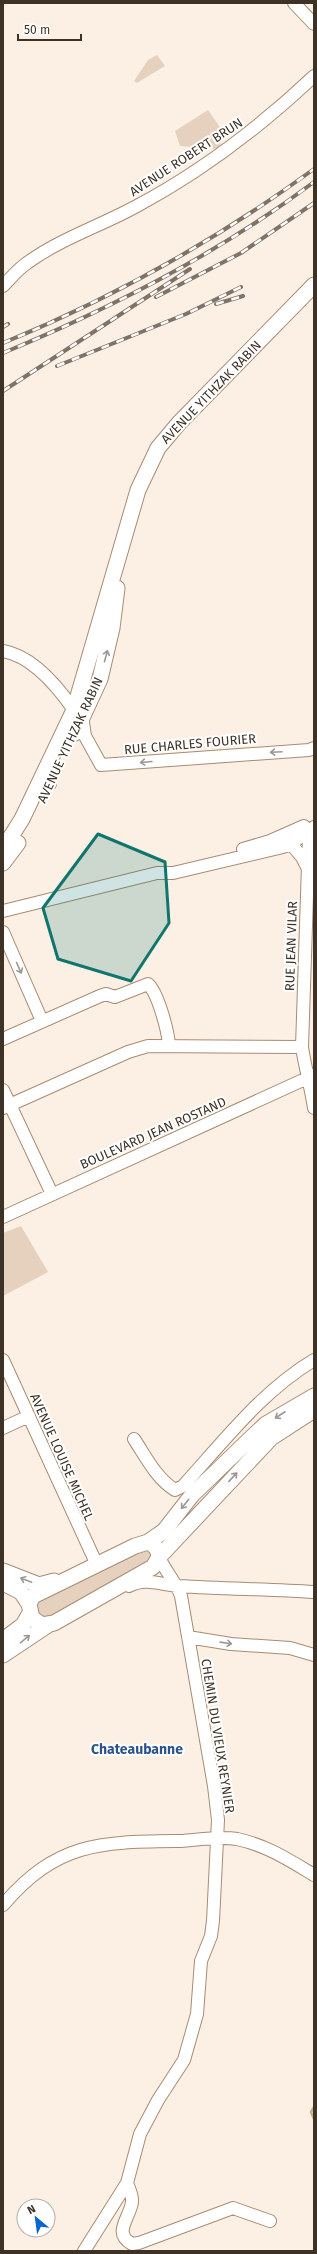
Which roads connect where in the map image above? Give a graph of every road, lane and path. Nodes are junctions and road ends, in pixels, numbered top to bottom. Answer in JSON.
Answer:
{"nodes":[{"id":1,"x":294,"y":3,"type":"edge"},
{"id":2,"x":314,"y":24,"type":"edge"},
{"id":3,"x":314,"y":76,"type":"edge"},
{"id":4,"x":314,"y":284,"type":"edge"},
{"id":5,"x":3,"y":286,"type":"edge"},
{"id":6,"x":119,"y":559,"type":"junction"},
{"id":7,"x":3,"y":651,"type":"edge"},
{"id":8,"x":80,"y":710,"type":"junction"},
{"id":9,"x":72,"y":737,"type":"junction"},
{"id":10,"x":314,"y":748,"type":"edge"},
{"id":11,"x":306,"y":828,"type":"edge"},
{"id":12,"x":291,"y":844,"type":"junction"},
{"id":13,"x":3,"y":849,"type":"edge"},
{"id":14,"x":3,"y":863,"type":"edge"},
{"id":15,"x":308,"y":869,"type":"junction"},
{"id":16,"x":157,"y":873,"type":"junction"},
{"id":17,"x":3,"y":911,"type":"edge"},
{"id":18,"x":3,"y":932,"type":"edge"},
{"id":19,"x":42,"y":1021,"type":"junction"},
{"id":20,"x":3,"y":1039,"type":"edge"},
{"id":21,"x":169,"y":1046,"type":"junction"},
{"id":22,"x":302,"y":1047,"type":"junction"},
{"id":23,"x":311,"y":1078,"type":"edge"},
{"id":24,"x":3,"y":1090,"type":"edge"},
{"id":25,"x":6,"y":1107,"type":"edge"},
{"id":26,"x":314,"y":1108,"type":"edge"},
{"id":27,"x":52,"y":1194,"type":"junction"},
{"id":28,"x":3,"y":1217,"type":"edge"},
{"id":29,"x":3,"y":1360,"type":"edge"},
{"id":30,"x":314,"y":1360,"type":"edge"},
{"id":31,"x":314,"y":1396,"type":"edge"},
{"id":32,"x":314,"y":1410,"type":"edge"},
{"id":33,"x":29,"y":1416,"type":"junction"},
{"id":34,"x":3,"y":1428,"type":"edge"},
{"id":35,"x":134,"y":1439,"type":"dead end"},
{"id":36,"x":148,"y":1542,"type":"junction"},
{"id":37,"x":159,"y":1557,"type":"junction"},
{"id":38,"x":97,"y":1565,"type":"junction"},
{"id":39,"x":3,"y":1571,"type":"edge"},
{"id":40,"x":169,"y":1574,"type":"junction"},
{"id":41,"x":76,"y":1575,"type":"junction"},
{"id":42,"x":3,"y":1583,"type":"edge"},
{"id":43,"x":178,"y":1586,"type":"junction"},
{"id":44,"x":219,"y":1588,"type":"junction"},
{"id":45,"x":314,"y":1592,"type":"edge"},
{"id":46,"x":103,"y":1596,"type":"junction"},
{"id":47,"x":29,"y":1609,"type":"junction"},
{"id":48,"x":48,"y":1625,"type":"junction"},
{"id":49,"x":188,"y":1637,"type":"junction"},
{"id":50,"x":3,"y":1640,"type":"edge"},
{"id":51,"x":3,"y":1655,"type":"edge"},
{"id":52,"x":314,"y":1655,"type":"edge"},
{"id":53,"x":217,"y":1839,"type":"junction"},
{"id":54,"x":314,"y":1875,"type":"edge"},
{"id":55,"x":3,"y":1905,"type":"edge"},
{"id":56,"x":128,"y":2184,"type":"junction"},
{"id":57,"x":270,"y":2221,"type":"dead end"},
{"id":58,"x":84,"y":2251,"type":"edge"}],
"edges":[{"from":1,"to":2,"type":"street"},
{"from":3,"to":5,"type":"street","name":"AVENUE ROBERT BRUN"},
{"from":4,"to":6,"type":"main road","name":"AVENUE YITHZAK RABIN"},
{"from":6,"to":8,"type":"main road","name":"AVENUE YITHZAK RABIN"},
{"from":8,"to":6,"type":"main road","name":"AVENUE YITHZAK RABIN","one_way":true},
{"from":7,"to":8,"type":"street"},
{"from":8,"to":9,"type":"main road","name":"AVENUE YITHZAK RABIN"},
{"from":8,"to":9,"type":"street","name":"RUE CHARLES FOURIER"},
{"from":10,"to":9,"type":"street","name":"RUE CHARLES FOURIER","one_way":true},
{"from":9,"to":13,"type":"main road","name":"AVENUE YITHZAK RABIN"},
{"from":9,"to":14,"type":"main road","name":"AVENUE YITHZAK RABIN"},
{"from":11,"to":12,"type":"street"},
{"from":11,"to":15,"type":"street","name":"RUE JEAN VILAR"},
{"from":11,"to":16,"type":"street"},
{"from":12,"to":15,"type":"street"},
{"from":12,"to":16,"type":"street"},
{"from":15,"to":22,"type":"street","name":"RUE JEAN VILAR"},
{"from":16,"to":17,"type":"street"},
{"from":18,"to":19,"type":"street","one_way":true},
{"from":19,"to":20,"type":"street"},
{"from":19,"to":21,"type":"street"},
{"from":21,"to":22,"type":"street"},
{"from":21,"to":25,"type":"street"},
{"from":22,"to":23,"type":"street","name":"RUE JEAN VILAR"},
{"from":23,"to":26,"type":"street","name":"RUE JEAN VILAR"},
{"from":23,"to":27,"type":"street","name":"BOULEVARD JEAN ROSTAND"},
{"from":24,"to":25,"type":"street"},
{"from":25,"to":27,"type":"street"},
{"from":27,"to":28,"type":"street","name":"BOULEVARD JEAN ROSTAND"},
{"from":29,"to":33,"type":"street","name":"AVENUE LOUISE MICHEL"},
{"from":30,"to":35,"type":"street"},
{"from":31,"to":36,"type":"main road","one_way":true},
{"from":37,"to":32,"type":"main road","one_way":true},
{"from":33,"to":34,"type":"street"},
{"from":33,"to":38,"type":"street","name":"AVENUE LOUISE MICHEL"},
{"from":36,"to":37,"type":"main road"},
{"from":36,"to":38,"type":"main road"},
{"from":37,"to":40,"type":"street","name":"CHEMIN DU VIEUX REYNIER"},
{"from":37,"to":46,"type":"main road"},
{"from":38,"to":41,"type":"main road"},
{"from":41,"to":39,"type":"main road","one_way":true},
{"from":40,"to":43,"type":"street","name":"CHEMIN DU VIEUX REYNIER"},
{"from":40,"to":44,"type":"street"},
{"from":41,"to":47,"type":"main road"},
{"from":42,"to":47,"type":"main road"},
{"from":43,"to":44,"type":"street"},
{"from":43,"to":46,"type":"street"},
{"from":43,"to":49,"type":"street","name":"CHEMIN DU VIEUX REYNIER"},
{"from":44,"to":45,"type":"street"},
{"from":46,"to":48,"type":"main road"},
{"from":47,"to":48,"type":"main road"},
{"from":47,"to":50,"type":"main road"},
{"from":51,"to":48,"type":"main road","one_way":true},
{"from":49,"to":52,"type":"street","one_way":true},
{"from":49,"to":53,"type":"street","name":"CHEMIN DU VIEUX REYNIER"},
{"from":53,"to":54,"type":"street"},
{"from":53,"to":55,"type":"street"},
{"from":53,"to":56,"type":"street","name":"CHEMIN DU VIEUX REYNIER"},
{"from":56,"to":57,"type":"street"},
{"from":56,"to":58,"type":"street"}]}
